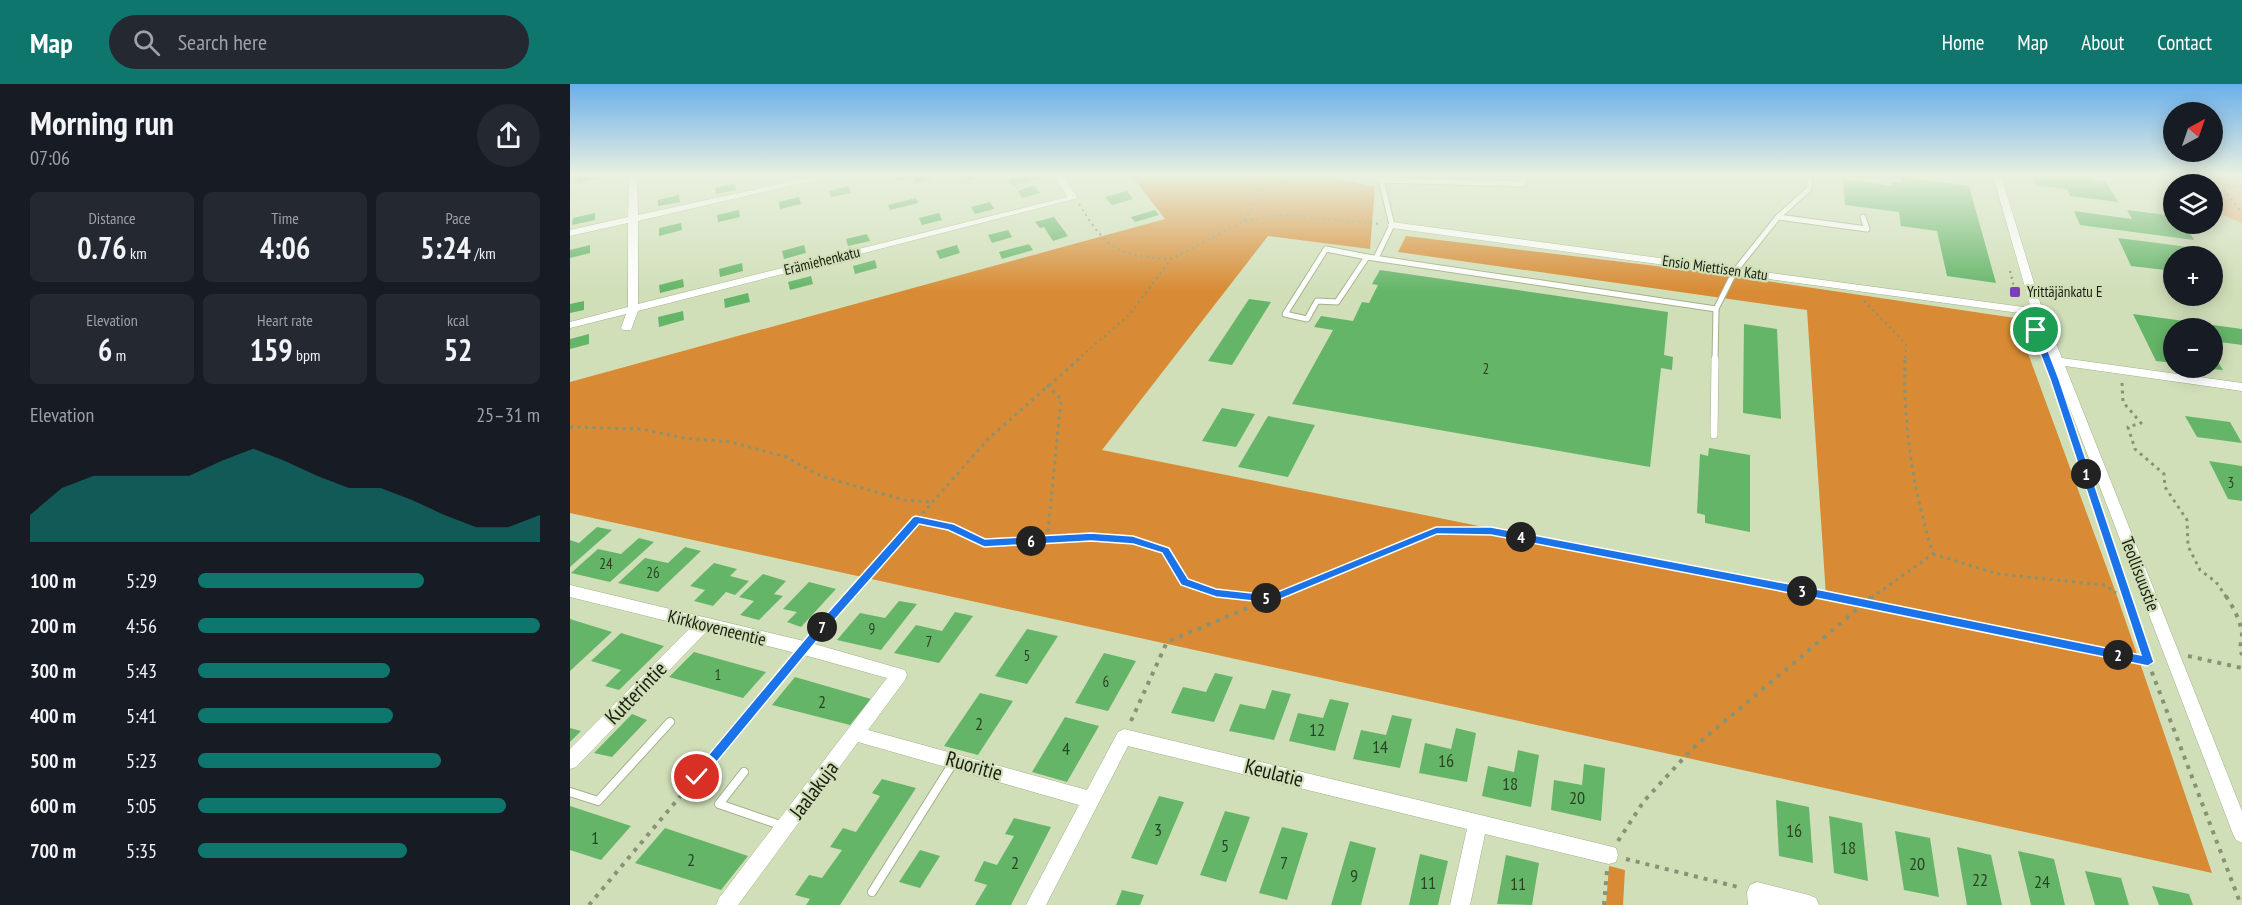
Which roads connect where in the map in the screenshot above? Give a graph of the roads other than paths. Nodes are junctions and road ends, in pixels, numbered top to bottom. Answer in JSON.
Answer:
{"nodes":[{"id":1,"x":632,"y":214,"type":"edge"},
{"id":2,"x":657,"y":214,"type":"edge"},
{"id":3,"x":1017,"y":214,"type":"edge"},
{"id":4,"x":1389,"y":214,"type":"edge"},
{"id":5,"x":1781,"y":214,"type":"edge"},
{"id":6,"x":2009,"y":214,"type":"edge"},
{"id":7,"x":1863,"y":216,"type":"dead end"},
{"id":8,"x":1778,"y":217,"type":"junction"},
{"id":9,"x":632,"y":220,"type":"junction"},
{"id":10,"x":1392,"y":225,"type":"junction"},
{"id":11,"x":570,"y":233,"type":"edge"},
{"id":12,"x":1367,"y":257,"type":"junction"},
{"id":13,"x":1376,"y":258,"type":"junction"},
{"id":14,"x":1735,"y":271,"type":"junction"},
{"id":15,"x":633,"y":309,"type":"junction"},
{"id":16,"x":1716,"y":309,"type":"junction"},
{"id":17,"x":2038,"y":312,"type":"junction"},
{"id":18,"x":570,"y":325,"type":"edge"},
{"id":19,"x":627,"y":328,"type":"dead end"},
{"id":20,"x":2058,"y":361,"type":"junction"},
{"id":21,"x":2242,"y":387,"type":"edge"},
{"id":22,"x":1714,"y":435,"type":"dead end"},
{"id":23,"x":570,"y":591,"type":"edge"},
{"id":24,"x":703,"y":625,"type":"junction"},
{"id":25,"x":899,"y":675,"type":"joint"},
{"id":26,"x":670,"y":722,"type":"dead end"},
{"id":27,"x":856,"y":734,"type":"junction"},
{"id":28,"x":955,"y":760,"type":"junction"},
{"id":29,"x":570,"y":761,"type":"edge"},
{"id":30,"x":744,"y":772,"type":"dead end"},
{"id":31,"x":570,"y":792,"type":"edge"},
{"id":32,"x":1091,"y":800,"type":"junction"},
{"id":33,"x":1478,"y":823,"type":"junction"},
{"id":34,"x":786,"y":827,"type":"junction"},
{"id":35,"x":2242,"y":834,"type":"edge"},
{"id":36,"x":1609,"y":855,"type":"road end"},
{"id":37,"x":872,"y":892,"type":"dead end"},
{"id":38,"x":1757,"y":899,"type":"edge"},
{"id":39,"x":726,"y":905,"type":"edge"},
{"id":40,"x":1036,"y":905,"type":"edge"},
{"id":41,"x":1460,"y":905,"type":"edge"},
{"id":42,"x":1809,"y":905,"type":"edge"}],
"edges":[{"from":1,"to":9,"type":"street"},
{"from":2,"to":9,"type":"street"},
{"from":3,"to":15,"type":"street","name":"Erämiehenkatu"},
{"from":4,"to":10,"type":"lane"},
{"from":5,"to":8,"type":"lane"},
{"from":6,"to":17,"type":"street","name":"Teollisuustie"},
{"from":7,"to":8,"type":"lane"},
{"from":8,"to":14,"type":"lane"},
{"from":9,"to":11,"type":"street"},
{"from":9,"to":15,"type":"street"},
{"from":10,"to":13,"type":"lane"},
{"from":10,"to":14,"type":"street","name":"Ensio Miettisen Katu"},
{"from":12,"to":12,"type":"lane"},
{"from":12,"to":13,"type":"lane"},
{"from":13,"to":16,"type":"lane"},
{"from":14,"to":16,"type":"lane"},
{"from":14,"to":17,"type":"street","name":"Ensio Miettisen Katu"},
{"from":15,"to":18,"type":"street","name":"Erämiehenkatu"},
{"from":15,"to":19,"type":"street"},
{"from":16,"to":22,"type":"lane"},
{"from":17,"to":20,"type":"street","name":"Teollisuustie"},
{"from":20,"to":21,"type":"street"},
{"from":20,"to":35,"type":"street","name":"Teollisuustie"},
{"from":23,"to":24,"type":"street","name":"Kirkkoveneentie"},
{"from":24,"to":25,"type":"street","name":"Kirkkoveneentie"},
{"from":24,"to":29,"type":"street","name":"Kutterintie"},
{"from":25,"to":27,"type":"street","name":"Jaalakuja"},
{"from":26,"to":31,"type":"lane"},
{"from":27,"to":28,"type":"street","name":"Ruoritie"},
{"from":27,"to":34,"type":"street","name":"Jaalakuja"},
{"from":28,"to":32,"type":"street","name":"Ruoritie"},
{"from":28,"to":37,"type":"lane"},
{"from":30,"to":34,"type":"lane"},
{"from":32,"to":33,"type":"street","name":"Keulatie"},
{"from":32,"to":40,"type":"street"},
{"from":33,"to":36,"type":"street","name":"Keulatie"},
{"from":33,"to":41,"type":"street"},
{"from":34,"to":39,"type":"street","name":"Jaalakuja"},
{"from":38,"to":42,"type":"street"}]}
